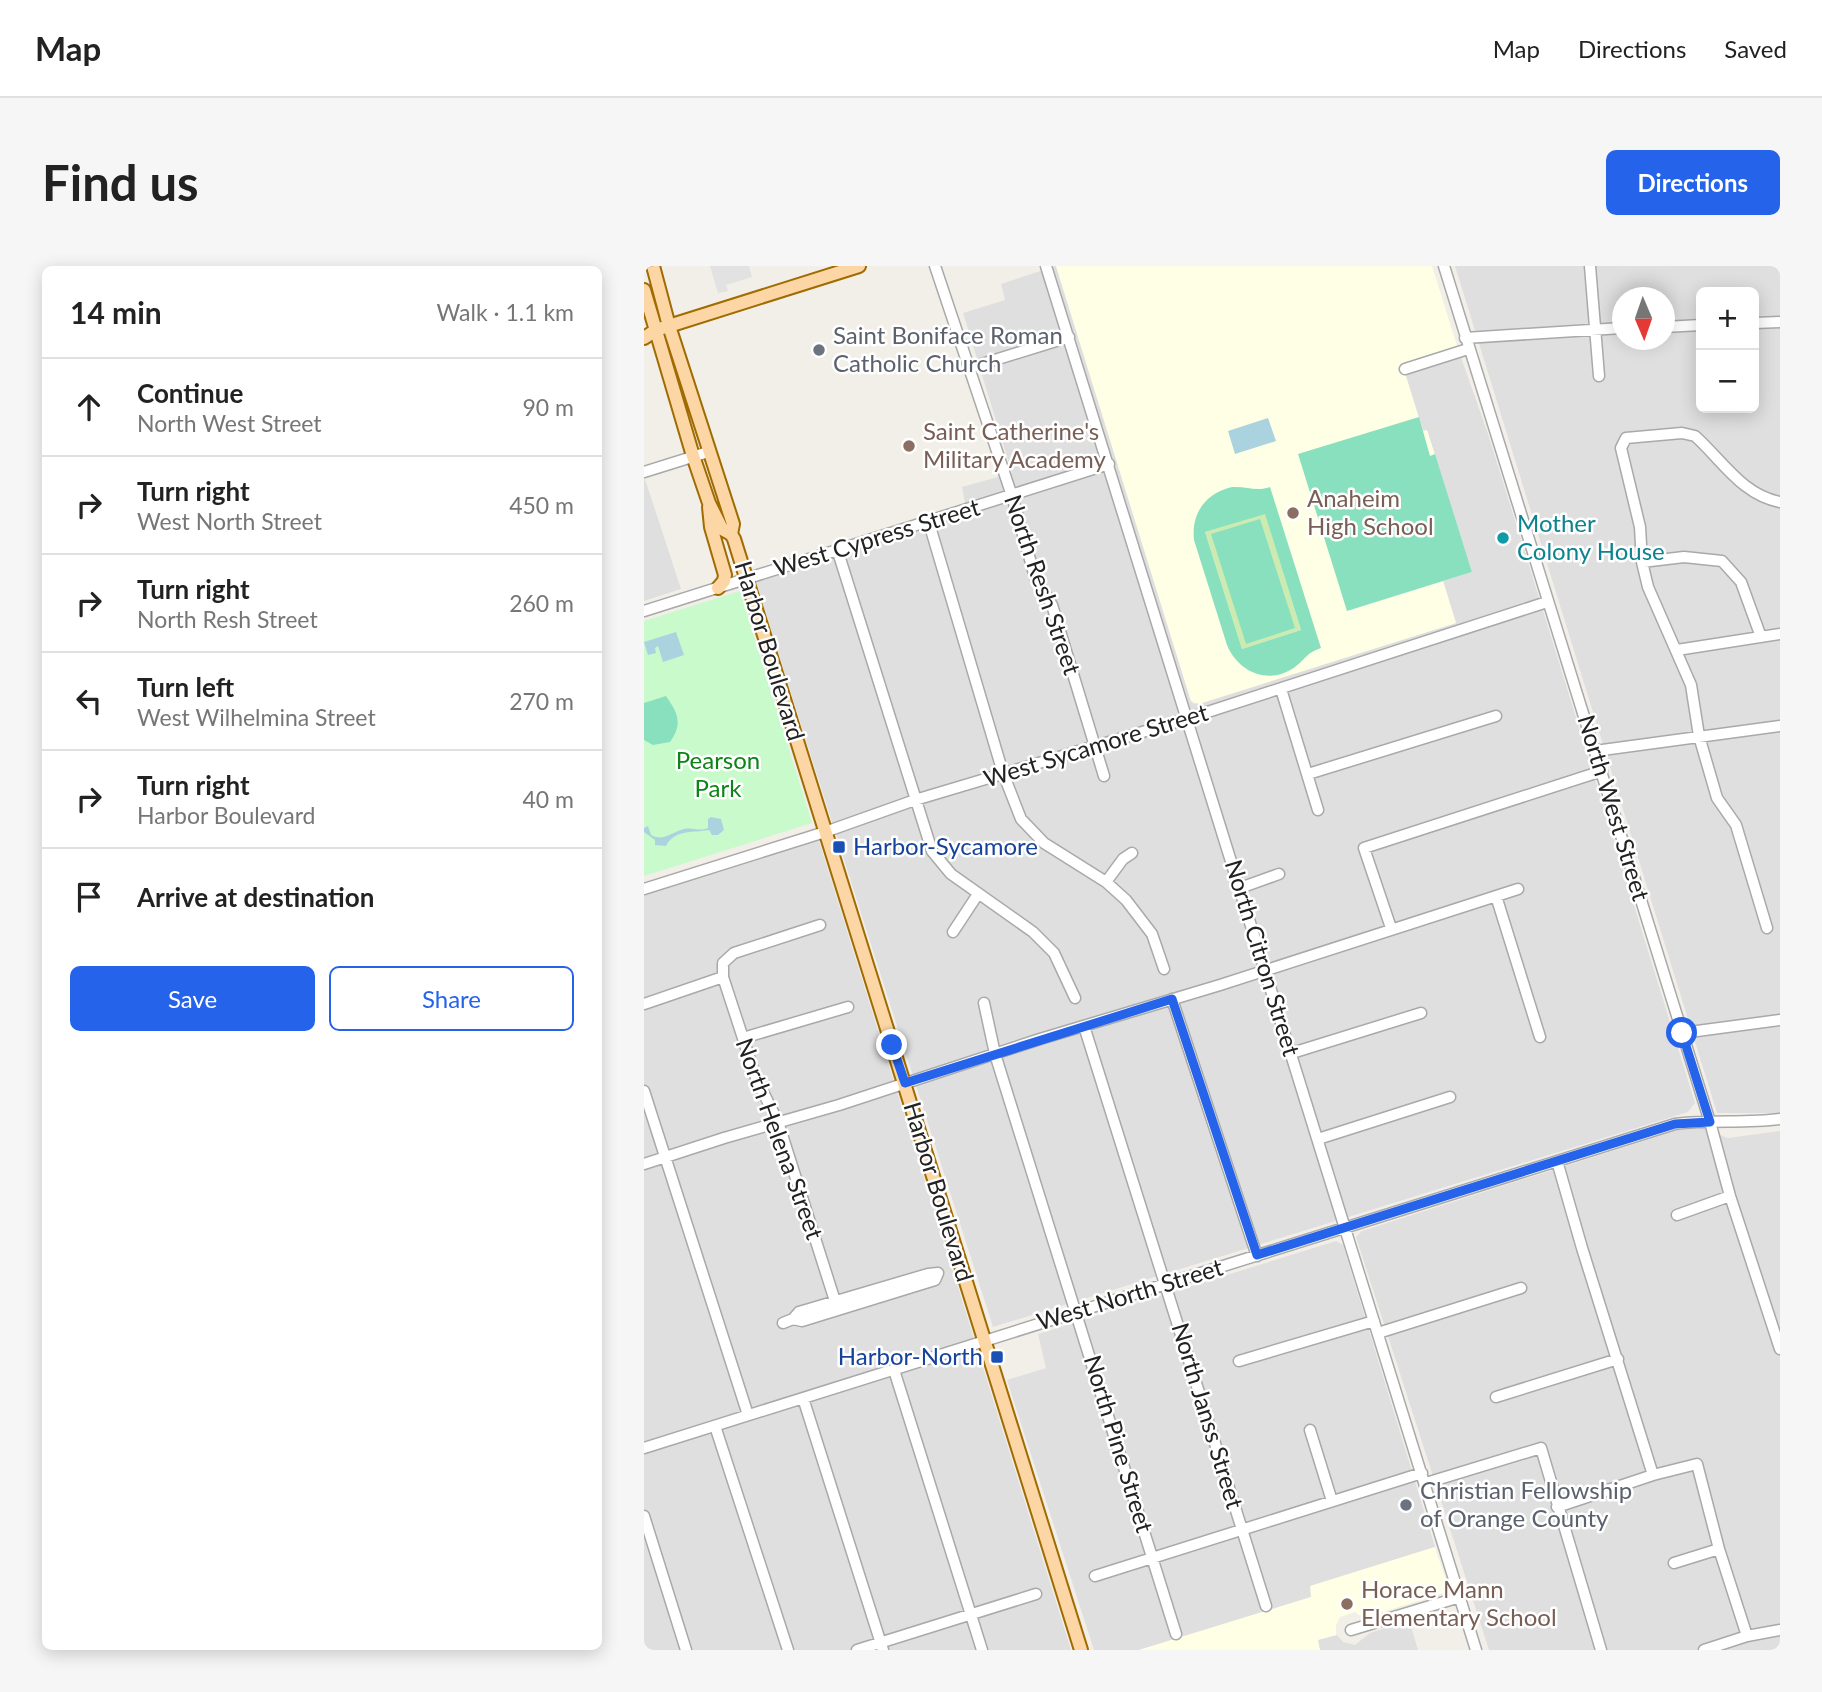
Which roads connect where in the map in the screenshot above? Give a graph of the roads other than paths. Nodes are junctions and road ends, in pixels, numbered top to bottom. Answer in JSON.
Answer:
{"nodes":[{"id":1,"x":653,"y":266,"type":"edge"},
{"id":2,"x":859,"y":266,"type":"edge"},
{"id":3,"x":935,"y":266,"type":"edge"},
{"id":4,"x":1046,"y":266,"type":"edge"},
{"id":5,"x":1444,"y":266,"type":"edge"},
{"id":6,"x":1590,"y":266,"type":"edge"},
{"id":7,"x":644,"y":290,"type":"edge"},
{"id":8,"x":1780,"y":322,"type":"edge"},
{"id":9,"x":1759,"y":323,"type":"edge"},
{"id":10,"x":1696,"y":325,"type":"edge"},
{"id":11,"x":669,"y":326,"type":"junction"},
{"id":12,"x":1675,"y":326,"type":"edge"},
{"id":13,"x":650,"y":329,"type":"edge"},
{"id":14,"x":1612,"y":329,"type":"edge"},
{"id":15,"x":1594,"y":330,"type":"junction"},
{"id":16,"x":1069,"y":337,"type":"junction"},
{"id":17,"x":644,"y":338,"type":"edge"},
{"id":18,"x":1465,"y":338,"type":"junction"},
{"id":19,"x":1468,"y":349,"type":"junction"},
{"id":20,"x":969,"y":368,"type":"junction"},
{"id":21,"x":1405,"y":369,"type":"dead end"},
{"id":22,"x":1599,"y":376,"type":"dead end"},
{"id":23,"x":708,"y":452,"type":"junction"},
{"id":24,"x":693,"y":456,"type":"junction"},
{"id":25,"x":1109,"y":464,"type":"junction"},
{"id":26,"x":644,"y":472,"type":"edge"},
{"id":27,"x":1012,"y":496,"type":"junction"},
{"id":28,"x":1780,"y":502,"type":"edge"},
{"id":29,"x":709,"y":503,"type":"junction"},
{"id":30,"x":929,"y":523,"type":"junction"},
{"id":31,"x":731,"y":534,"type":"junction"},
{"id":32,"x":838,"y":552,"type":"junction"},
{"id":33,"x":1642,"y":562,"type":"junction"},
{"id":34,"x":746,"y":579,"type":"junction"},
{"id":35,"x":718,"y":588,"type":"junction"},
{"id":36,"x":1547,"y":602,"type":"junction"},
{"id":37,"x":644,"y":611,"type":"edge"},
{"id":38,"x":1780,"y":634,"type":"edge"},
{"id":39,"x":1761,"y":637,"type":"junction"},
{"id":40,"x":1677,"y":650,"type":"junction"},
{"id":41,"x":1281,"y":689,"type":"junction"},
{"id":42,"x":1496,"y":716,"type":"dead end"},
{"id":43,"x":1186,"y":719,"type":"junction"},
{"id":44,"x":1780,"y":726,"type":"edge"},
{"id":45,"x":1699,"y":736,"type":"junction"},
{"id":46,"x":1095,"y":745,"type":"junction"},
{"id":47,"x":1595,"y":751,"type":"junction"},
{"id":48,"x":1602,"y":771,"type":"junction"},
{"id":49,"x":1003,"y":773,"type":"junction"},
{"id":50,"x":1308,"y":774,"type":"junction"},
{"id":51,"x":1104,"y":776,"type":"dead end"},
{"id":52,"x":915,"y":800,"type":"junction"},
{"id":53,"x":1318,"y":810,"type":"dead end"},
{"id":54,"x":825,"y":832,"type":"junction"},
{"id":55,"x":1132,"y":853,"type":"dead end"},
{"id":56,"x":1279,"y":874,"type":"dead end"},
{"id":57,"x":1106,"y":882,"type":"junction"},
{"id":58,"x":1240,"y":888,"type":"junction"},
{"id":59,"x":644,"y":889,"type":"edge"},
{"id":60,"x":1518,"y":889,"type":"dead end"},
{"id":61,"x":978,"y":894,"type":"junction"},
{"id":62,"x":1496,"y":896,"type":"junction"},
{"id":63,"x":820,"y":925,"type":"dead end"},
{"id":64,"x":1391,"y":928,"type":"junction"},
{"id":65,"x":1767,"y":928,"type":"dead end"},
{"id":66,"x":953,"y":932,"type":"dead end"},
{"id":67,"x":1164,"y":969,"type":"dead end"},
{"id":68,"x":1265,"y":969,"type":"junction"},
{"id":69,"x":723,"y":976,"type":"junction"},
{"id":70,"x":1075,"y":998,"type":"dead end"},
{"id":71,"x":1172,"y":999,"type":"junction"},
{"id":72,"x":984,"y":1003,"type":"dead end"},
{"id":73,"x":644,"y":1004,"type":"edge"},
{"id":74,"x":848,"y":1007,"type":"dead end"},
{"id":75,"x":1421,"y":1013,"type":"dead end"},
{"id":76,"x":1780,"y":1020,"type":"edge"},
{"id":77,"x":1084,"y":1026,"type":"junction"},
{"id":78,"x":1682,"y":1033,"type":"junction"},
{"id":79,"x":1540,"y":1037,"type":"dead end"},
{"id":80,"x":743,"y":1038,"type":"junction"},
{"id":81,"x":1292,"y":1054,"type":"junction"},
{"id":82,"x":995,"y":1055,"type":"junction"},
{"id":83,"x":905,"y":1083,"type":"junction"},
{"id":84,"x":644,"y":1091,"type":"edge"},
{"id":85,"x":1450,"y":1097,"type":"dead end"},
{"id":86,"x":1780,"y":1119,"type":"edge"},
{"id":87,"x":778,"y":1122,"type":"junction"},
{"id":88,"x":1710,"y":1122,"type":"junction"},
{"id":89,"x":1318,"y":1139,"type":"junction"},
{"id":90,"x":665,"y":1158,"type":"junction"},
{"id":91,"x":1557,"y":1161,"type":"junction"},
{"id":92,"x":644,"y":1164,"type":"edge"},
{"id":93,"x":1730,"y":1196,"type":"junction"},
{"id":94,"x":1677,"y":1215,"type":"dead end"},
{"id":95,"x":1345,"y":1228,"type":"junction"},
{"id":96,"x":1257,"y":1255,"type":"junction"},
{"id":97,"x":1165,"y":1284,"type":"junction"},
{"id":98,"x":1521,"y":1288,"type":"dead end"},
{"id":99,"x":835,"y":1301,"type":"junction"},
{"id":100,"x":1077,"y":1312,"type":"junction"},
{"id":101,"x":1374,"y":1321,"type":"junction"},
{"id":102,"x":1378,"y":1333,"type":"junction"},
{"id":103,"x":984,"y":1341,"type":"junction"},
{"id":104,"x":1780,"y":1349,"type":"edge"},
{"id":105,"x":1618,"y":1359,"type":"junction"},
{"id":106,"x":1239,"y":1361,"type":"dead end"},
{"id":107,"x":894,"y":1370,"type":"junction"},
{"id":108,"x":1496,"y":1397,"type":"dead end"},
{"id":109,"x":803,"y":1398,"type":"junction"},
{"id":110,"x":748,"y":1415,"type":"junction"},
{"id":111,"x":715,"y":1426,"type":"junction"},
{"id":112,"x":1310,"y":1430,"type":"dead end"},
{"id":113,"x":644,"y":1448,"type":"edge"},
{"id":114,"x":1653,"y":1475,"type":"junction"},
{"id":115,"x":1424,"y":1478,"type":"junction"},
{"id":116,"x":1332,"y":1501,"type":"junction"},
{"id":117,"x":1557,"y":1507,"type":"junction"},
{"id":118,"x":644,"y":1516,"type":"edge"},
{"id":119,"x":1242,"y":1530,"type":"junction"},
{"id":120,"x":1719,"y":1549,"type":"junction"},
{"id":121,"x":1154,"y":1558,"type":"junction"},
{"id":122,"x":1674,"y":1563,"type":"dead end"},
{"id":123,"x":1095,"y":1576,"type":"dead end"},
{"id":124,"x":1036,"y":1594,"type":"dead end"},
{"id":125,"x":1460,"y":1597,"type":"junction"},
{"id":126,"x":1266,"y":1606,"type":"dead end"},
{"id":127,"x":970,"y":1614,"type":"junction"},
{"id":128,"x":1351,"y":1630,"type":"dead end"},
{"id":129,"x":1780,"y":1630,"type":"edge"},
{"id":130,"x":1176,"y":1634,"type":"dead end"},
{"id":131,"x":1747,"y":1636,"type":"junction"},
{"id":132,"x":882,"y":1646,"type":"edge"},
{"id":133,"x":686,"y":1650,"type":"edge"},
{"id":134,"x":788,"y":1650,"type":"edge"},
{"id":135,"x":857,"y":1650,"type":"edge"},
{"id":136,"x":982,"y":1650,"type":"edge"},
{"id":137,"x":1081,"y":1650,"type":"edge"},
{"id":138,"x":1476,"y":1650,"type":"edge"},
{"id":139,"x":1601,"y":1650,"type":"edge"},
{"id":140,"x":1704,"y":1650,"type":"edge"}],
"edges":[{"from":1,"to":11,"type":"main road","name":"Harbor Boulevard"},
{"from":2,"to":11,"type":"main road"},
{"from":3,"to":20,"type":"street","name":"North Resh Street"},
{"from":4,"to":16,"type":"street","name":"North Citron Street"},
{"from":5,"to":18,"type":"street","name":"North West Street"},
{"from":6,"to":15,"type":"street"},
{"from":7,"to":13,"type":"main road","name":"Harbor Boulevard"},
{"from":8,"to":9,"type":"street"},
{"from":10,"to":12,"type":"street"},
{"from":11,"to":13,"type":"main road"},
{"from":11,"to":23,"type":"main road","name":"Harbor Boulevard"},
{"from":13,"to":17,"type":"main road"},
{"from":13,"to":24,"type":"main road","name":"Harbor Boulevard"},
{"from":14,"to":15,"type":"street"},
{"from":15,"to":18,"type":"street"},
{"from":15,"to":22,"type":"street"},
{"from":16,"to":20,"type":"street"},
{"from":16,"to":25,"type":"street","name":"North Citron Street"},
{"from":18,"to":19,"type":"street","name":"North West Street"},
{"from":19,"to":21,"type":"street"},
{"from":19,"to":36,"type":"street","name":"North West Street"},
{"from":20,"to":27,"type":"street","name":"North Resh Street"},
{"from":23,"to":24,"type":"street"},
{"from":23,"to":31,"type":"main road","name":"Harbor Boulevard"},
{"from":24,"to":26,"type":"street"},
{"from":24,"to":29,"type":"main road","name":"Harbor Boulevard"},
{"from":25,"to":27,"type":"street","name":"West Cypress Street"},
{"from":25,"to":43,"type":"street","name":"North Citron Street"},
{"from":27,"to":30,"type":"street","name":"West Cypress Street"},
{"from":27,"to":46,"type":"street","name":"North Resh Street"},
{"from":28,"to":33,"type":"street"},
{"from":29,"to":31,"type":"main road","name":"Harbor Boulevard"},
{"from":29,"to":35,"type":"main road"},
{"from":30,"to":32,"type":"street","name":"West Cypress Street"},
{"from":30,"to":49,"type":"street"},
{"from":31,"to":34,"type":"main road","name":"Harbor Boulevard"},
{"from":32,"to":34,"type":"street","name":"West Cypress Street"},
{"from":32,"to":52,"type":"street"},
{"from":33,"to":39,"type":"street"},
{"from":33,"to":40,"type":"street"},
{"from":34,"to":35,"type":"street","name":"West Cypress Street"},
{"from":34,"to":54,"type":"main road","name":"Harbor Boulevard"},
{"from":35,"to":37,"type":"street","name":"West Cypress Street"},
{"from":36,"to":41,"type":"street","name":"West Sycamore Street"},
{"from":36,"to":47,"type":"street","name":"North West Street"},
{"from":38,"to":39,"type":"street"},
{"from":39,"to":40,"type":"street"},
{"from":40,"to":45,"type":"street"},
{"from":41,"to":43,"type":"street","name":"West Sycamore Street"},
{"from":41,"to":50,"type":"street"},
{"from":42,"to":50,"type":"street"},
{"from":43,"to":46,"type":"street","name":"West Sycamore Street"},
{"from":43,"to":58,"type":"street","name":"North Citron Street"},
{"from":44,"to":45,"type":"street"},
{"from":45,"to":47,"type":"street"},
{"from":45,"to":65,"type":"street"},
{"from":46,"to":49,"type":"street","name":"West Sycamore Street"},
{"from":46,"to":51,"type":"street","name":"North Resh Street"},
{"from":47,"to":48,"type":"street","name":"North West Street"},
{"from":48,"to":64,"type":"street"},
{"from":48,"to":78,"type":"street","name":"North West Street"},
{"from":49,"to":52,"type":"street","name":"West Sycamore Street"},
{"from":49,"to":57,"type":"street"},
{"from":50,"to":53,"type":"street"},
{"from":52,"to":54,"type":"street","name":"West Sycamore Street"},
{"from":52,"to":61,"type":"street"},
{"from":54,"to":59,"type":"street","name":"West Sycamore Street"},
{"from":54,"to":83,"type":"main road","name":"Harbor Boulevard"},
{"from":55,"to":57,"type":"street"},
{"from":56,"to":58,"type":"street"},
{"from":57,"to":67,"type":"street"},
{"from":58,"to":68,"type":"street","name":"North Citron Street"},
{"from":60,"to":62,"type":"street"},
{"from":61,"to":66,"type":"street"},
{"from":61,"to":70,"type":"street"},
{"from":62,"to":64,"type":"street"},
{"from":62,"to":79,"type":"street"},
{"from":63,"to":69,"type":"street"},
{"from":64,"to":68,"type":"street"},
{"from":68,"to":71,"type":"street"},
{"from":68,"to":81,"type":"street","name":"North Citron Street"},
{"from":69,"to":73,"type":"street"},
{"from":69,"to":80,"type":"street","name":"North Helena Street"},
{"from":71,"to":77,"type":"street"},
{"from":71,"to":96,"type":"street"},
{"from":72,"to":82,"type":"street","name":"North Pine Street"},
{"from":74,"to":80,"type":"street"},
{"from":75,"to":81,"type":"street"},
{"from":76,"to":78,"type":"street"},
{"from":77,"to":82,"type":"street"},
{"from":77,"to":97,"type":"street","name":"North Janss Street"},
{"from":78,"to":88,"type":"street","name":"North West Street"},
{"from":80,"to":87,"type":"street","name":"North Helena Street"},
{"from":81,"to":89,"type":"street","name":"North Citron Street"},
{"from":82,"to":83,"type":"street"},
{"from":82,"to":100,"type":"street","name":"North Pine Street"},
{"from":83,"to":87,"type":"street"},
{"from":83,"to":103,"type":"main road","name":"Harbor Boulevard"},
{"from":84,"to":90,"type":"street"},
{"from":85,"to":89,"type":"street"},
{"from":86,"to":88,"type":"street","name":"West North Street"},
{"from":87,"to":90,"type":"street"},
{"from":87,"to":99,"type":"street","name":"North Helena Street"},
{"from":88,"to":91,"type":"street","name":"West North Street"},
{"from":88,"to":93,"type":"street","name":"North West Street"},
{"from":89,"to":95,"type":"street","name":"North Citron Street"},
{"from":90,"to":92,"type":"street"},
{"from":90,"to":110,"type":"street"},
{"from":91,"to":95,"type":"street","name":"West North Street"},
{"from":91,"to":105,"type":"street"},
{"from":93,"to":94,"type":"street"},
{"from":93,"to":104,"type":"street","name":"North West Street"},
{"from":95,"to":96,"type":"street","name":"West North Street"},
{"from":95,"to":101,"type":"street","name":"North Citron Street"},
{"from":96,"to":97,"type":"street","name":"West North Street"},
{"from":97,"to":100,"type":"street","name":"West North Street"},
{"from":97,"to":119,"type":"street","name":"North Janss Street"},
{"from":98,"to":102,"type":"street"},
{"from":99,"to":99,"type":"street"},
{"from":100,"to":103,"type":"street","name":"West North Street"},
{"from":100,"to":121,"type":"street","name":"North Pine Street"},
{"from":101,"to":102,"type":"street","name":"North Citron Street"},
{"from":101,"to":106,"type":"street"},
{"from":102,"to":115,"type":"street","name":"North Citron Street"},
{"from":103,"to":107,"type":"street","name":"West North Street"},
{"from":103,"to":137,"type":"main road","name":"Harbor Boulevard"},
{"from":105,"to":108,"type":"street"},
{"from":105,"to":114,"type":"street"},
{"from":107,"to":109,"type":"street","name":"West North Street"},
{"from":107,"to":127,"type":"street"},
{"from":109,"to":110,"type":"street","name":"West North Street"},
{"from":109,"to":132,"type":"street"},
{"from":110,"to":111,"type":"street","name":"West North Street"},
{"from":111,"to":113,"type":"street","name":"West North Street"},
{"from":111,"to":134,"type":"street"},
{"from":112,"to":116,"type":"street"},
{"from":114,"to":117,"type":"street"},
{"from":114,"to":120,"type":"street"},
{"from":115,"to":116,"type":"street"},
{"from":115,"to":117,"type":"street"},
{"from":115,"to":125,"type":"street","name":"North Citron Street"},
{"from":116,"to":119,"type":"street"},
{"from":117,"to":139,"type":"street"},
{"from":118,"to":133,"type":"street"},
{"from":119,"to":121,"type":"street"},
{"from":119,"to":126,"type":"street","name":"North Janss Street"},
{"from":120,"to":122,"type":"street"},
{"from":120,"to":131,"type":"street"},
{"from":121,"to":123,"type":"street"},
{"from":121,"to":130,"type":"street","name":"North Pine Street"},
{"from":124,"to":127,"type":"street"},
{"from":125,"to":128,"type":"street"},
{"from":125,"to":138,"type":"street","name":"North Citron Street"},
{"from":127,"to":132,"type":"street"},
{"from":127,"to":136,"type":"street"},
{"from":129,"to":131,"type":"street"},
{"from":131,"to":140,"type":"street"},
{"from":132,"to":135,"type":"street"}]}
